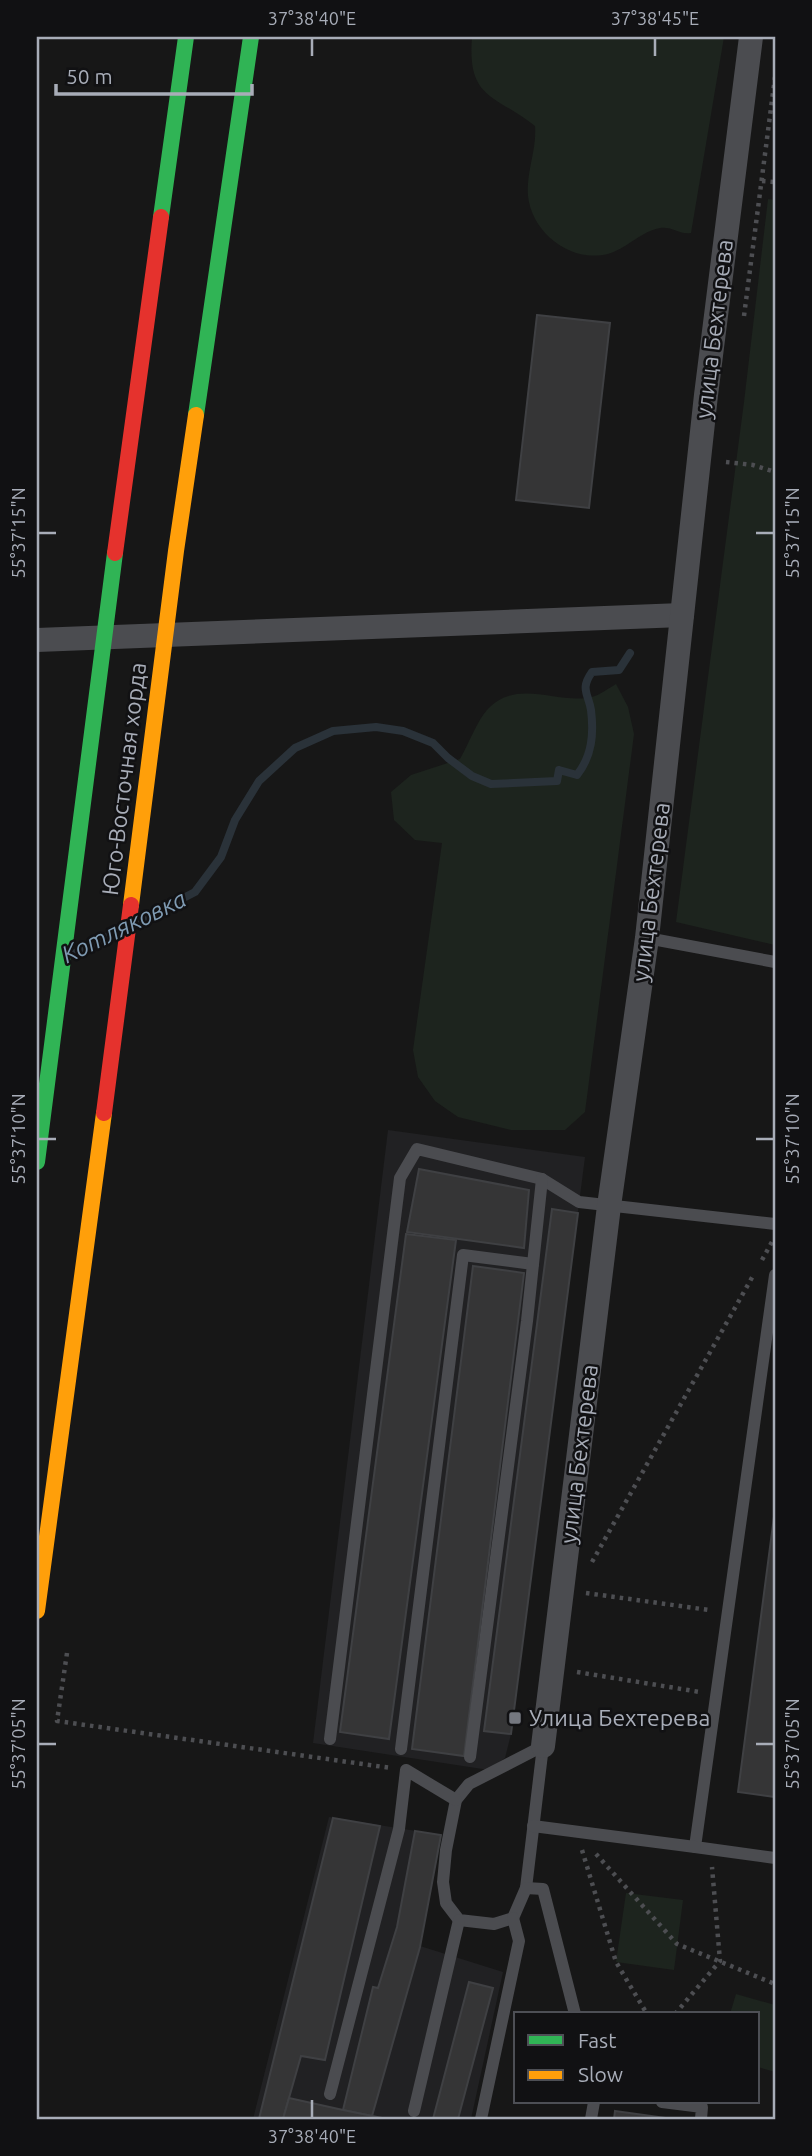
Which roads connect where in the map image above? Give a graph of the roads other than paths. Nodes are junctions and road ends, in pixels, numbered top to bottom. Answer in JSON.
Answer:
{"nodes":[{"id":1,"x":186,"y":37,"type":"edge"},
{"id":2,"x":251,"y":37,"type":"edge"},
{"id":3,"x":751,"y":37,"type":"edge"},
{"id":4,"x":682,"y":615,"type":"junction"},
{"id":5,"x":37,"y":640,"type":"edge"},
{"id":6,"x":647,"y":938,"type":"junction"},
{"id":7,"x":775,"y":962,"type":"edge"},
{"id":8,"x":37,"y":1163,"type":"edge"},
{"id":9,"x":542,"y":1179,"type":"junction"},
{"id":10,"x":609,"y":1206,"type":"junction"},
{"id":11,"x":775,"y":1224,"type":"edge"},
{"id":12,"x":533,"y":1264,"type":"junction"},
{"id":13,"x":775,"y":1275,"type":"edge"},
{"id":14,"x":37,"y":1611,"type":"edge"},
{"id":15,"x":330,"y":1739,"type":"dead end"},
{"id":16,"x":543,"y":1746,"type":"junction"},
{"id":17,"x":401,"y":1749,"type":"dead end"},
{"id":18,"x":470,"y":1757,"type":"dead end"},
{"id":19,"x":456,"y":1800,"type":"junction"},
{"id":20,"x":533,"y":1826,"type":"junction"},
{"id":21,"x":695,"y":1847,"type":"junction"},
{"id":22,"x":775,"y":1858,"type":"edge"},
{"id":23,"x":526,"y":1888,"type":"junction"},
{"id":24,"x":513,"y":1918,"type":"junction"},
{"id":25,"x":459,"y":1920,"type":"junction"},
{"id":26,"x":574,"y":2012,"type":"edge"},
{"id":27,"x":330,"y":2094,"type":"dead end"},
{"id":28,"x":678,"y":2104,"type":"edge"},
{"id":29,"x":414,"y":2111,"type":"dead end"},
{"id":30,"x":481,"y":2119,"type":"edge"},
{"id":31,"x":701,"y":2119,"type":"edge"}],
"edges":[{"from":1,"to":8,"type":"main road","name":"Юго-Восточная хорда"},
{"from":2,"to":14,"type":"main road","name":"Юго-Восточная хорда"},
{"from":3,"to":4,"type":"street","name":"улица Бехтерева"},
{"from":4,"to":5,"type":"street"},
{"from":4,"to":6,"type":"street","name":"улица Бехтерева"},
{"from":6,"to":7,"type":"lane"},
{"from":6,"to":10,"type":"street","name":"улица Бехтерева"},
{"from":9,"to":10,"type":"lane"},
{"from":9,"to":12,"type":"lane"},
{"from":9,"to":15,"type":"lane"},
{"from":10,"to":11,"type":"lane"},
{"from":10,"to":16,"type":"street","name":"улица Бехтерева"},
{"from":12,"to":17,"type":"lane"},
{"from":12,"to":18,"type":"lane"},
{"from":13,"to":21,"type":"lane"},
{"from":16,"to":19,"type":"lane"},
{"from":16,"to":20,"type":"lane"},
{"from":19,"to":25,"type":"lane"},
{"from":19,"to":27,"type":"lane"},
{"from":20,"to":21,"type":"lane"},
{"from":20,"to":23,"type":"lane"},
{"from":21,"to":22,"type":"lane"},
{"from":23,"to":24,"type":"lane"},
{"from":23,"to":26,"type":"lane"},
{"from":24,"to":25,"type":"lane"},
{"from":24,"to":30,"type":"lane"},
{"from":25,"to":29,"type":"lane"},
{"from":28,"to":31,"type":"lane"}]}
